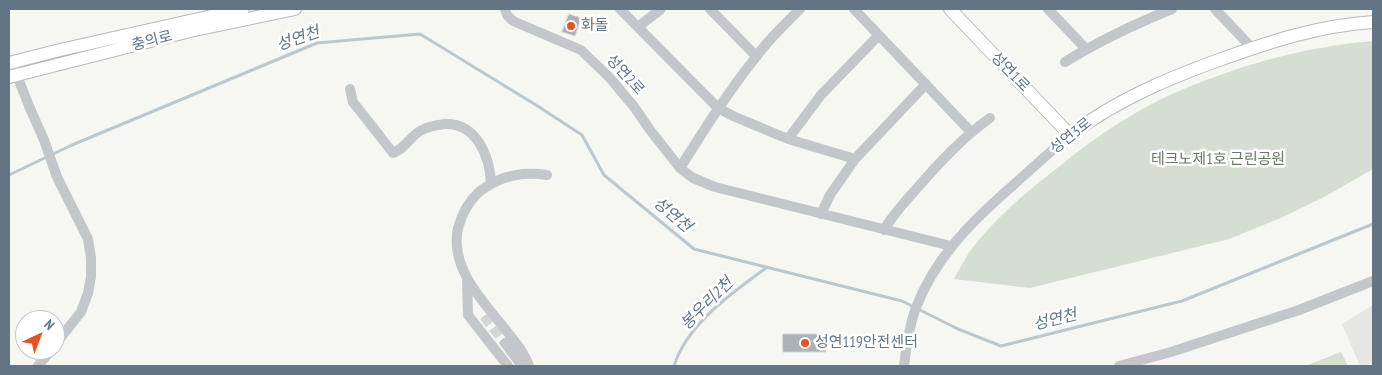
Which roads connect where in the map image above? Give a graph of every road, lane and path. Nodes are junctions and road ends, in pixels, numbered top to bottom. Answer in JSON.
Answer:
{"nodes":[{"id":1,"x":243,"y":9,"type":"edge"},
{"id":2,"x":295,"y":9,"type":"edge"},
{"id":3,"x":505,"y":9,"type":"edge"},
{"id":4,"x":620,"y":9,"type":"edge"},
{"id":5,"x":661,"y":9,"type":"edge"},
{"id":6,"x":710,"y":9,"type":"edge"},
{"id":7,"x":800,"y":9,"type":"edge"},
{"id":8,"x":854,"y":9,"type":"edge"},
{"id":9,"x":950,"y":9,"type":"edge"},
{"id":10,"x":1048,"y":9,"type":"edge"},
{"id":11,"x":1172,"y":9,"type":"edge"},
{"id":12,"x":1216,"y":9,"type":"edge"},
{"id":13,"x":1373,"y":22,"type":"edge"},
{"id":14,"x":638,"y":27,"type":"junction"},
{"id":15,"x":879,"y":35,"type":"junction"},
{"id":16,"x":1252,"y":48,"type":"junction"},
{"id":17,"x":1086,"y":49,"type":"junction"},
{"id":18,"x":60,"y":50,"type":"junction"},
{"id":19,"x":756,"y":56,"type":"junction"},
{"id":20,"x":1065,"y":62,"type":"dead end"},
{"id":21,"x":10,"y":63,"type":"edge"},
{"id":22,"x":52,"y":66,"type":"junction"},
{"id":23,"x":13,"y":76,"type":"edge"},
{"id":24,"x":926,"y":84,"type":"junction"},
{"id":25,"x":350,"y":89,"type":"dead end"},
{"id":26,"x":718,"y":108,"type":"junction"},
{"id":27,"x":990,"y":118,"type":"dead end"},
{"id":28,"x":971,"y":132,"type":"junction"},
{"id":29,"x":1070,"y":135,"type":"junction"},
{"id":30,"x":788,"y":139,"type":"junction"},
{"id":31,"x":856,"y":158,"type":"junction"},
{"id":32,"x":680,"y":168,"type":"junction"},
{"id":33,"x":547,"y":175,"type":"dead end"},
{"id":34,"x":491,"y":184,"type":"junction"},
{"id":35,"x":821,"y":214,"type":"junction"},
{"id":36,"x":884,"y":230,"type":"junction"},
{"id":37,"x":951,"y":246,"type":"junction"},
{"id":38,"x":467,"y":279,"type":"junction"},
{"id":39,"x":1373,"y":280,"type":"edge"},
{"id":40,"x":65,"y":333,"type":"edge"},
{"id":41,"x":505,"y":343,"type":"tunnel mouth"},
{"id":42,"x":508,"y":366,"type":"edge"},
{"id":43,"x":522,"y":366,"type":"edge"},
{"id":44,"x":529,"y":366,"type":"edge"},
{"id":45,"x":904,"y":366,"type":"edge"},
{"id":46,"x":1119,"y":366,"type":"edge"}],
"edges":[{"from":1,"to":18,"type":"main road","name":"충의로"},
{"from":2,"to":22,"type":"main road","name":"충의로"},
{"from":3,"to":32,"type":"street","name":"성연2로"},
{"from":4,"to":14,"type":"street"},
{"from":5,"to":14,"type":"street"},
{"from":6,"to":19,"type":"street"},
{"from":7,"to":19,"type":"street"},
{"from":8,"to":15,"type":"street"},
{"from":9,"to":29,"type":"main road","name":"성연1로"},
{"from":10,"to":17,"type":"street"},
{"from":11,"to":17,"type":"street"},
{"from":12,"to":16,"type":"street"},
{"from":13,"to":16,"type":"main road","name":"성연3로"},
{"from":14,"to":26,"type":"street"},
{"from":15,"to":24,"type":"street"},
{"from":15,"to":30,"type":"street"},
{"from":16,"to":29,"type":"main road","name":"성연3로"},
{"from":17,"to":20,"type":"street"},
{"from":18,"to":21,"type":"main road","name":"충의로"},
{"from":18,"to":22,"type":"main road"},
{"from":19,"to":26,"type":"street"},
{"from":21,"to":23,"type":"street"},
{"from":22,"to":23,"type":"main road","name":"충의로"},
{"from":23,"to":40,"type":"street"},
{"from":24,"to":28,"type":"street"},
{"from":24,"to":31,"type":"street"},
{"from":25,"to":34,"type":"street"},
{"from":26,"to":30,"type":"street"},
{"from":26,"to":32,"type":"street"},
{"from":27,"to":28,"type":"street"},
{"from":28,"to":36,"type":"street"},
{"from":29,"to":37,"type":"street","name":"성연3로"},
{"from":30,"to":31,"type":"street"},
{"from":31,"to":35,"type":"street"},
{"from":32,"to":35,"type":"street","name":"성연2로"},
{"from":33,"to":34,"type":"street"},
{"from":34,"to":38,"type":"street"},
{"from":35,"to":36,"type":"street","name":"성연2로"},
{"from":36,"to":37,"type":"street","name":"성연2로"},
{"from":37,"to":45,"type":"street","name":"성연3로"},
{"from":38,"to":42,"type":"street"},
{"from":38,"to":44,"type":"street"},
{"from":39,"to":46,"type":"street"},
{"from":41,"to":43,"type":"street"}]}
